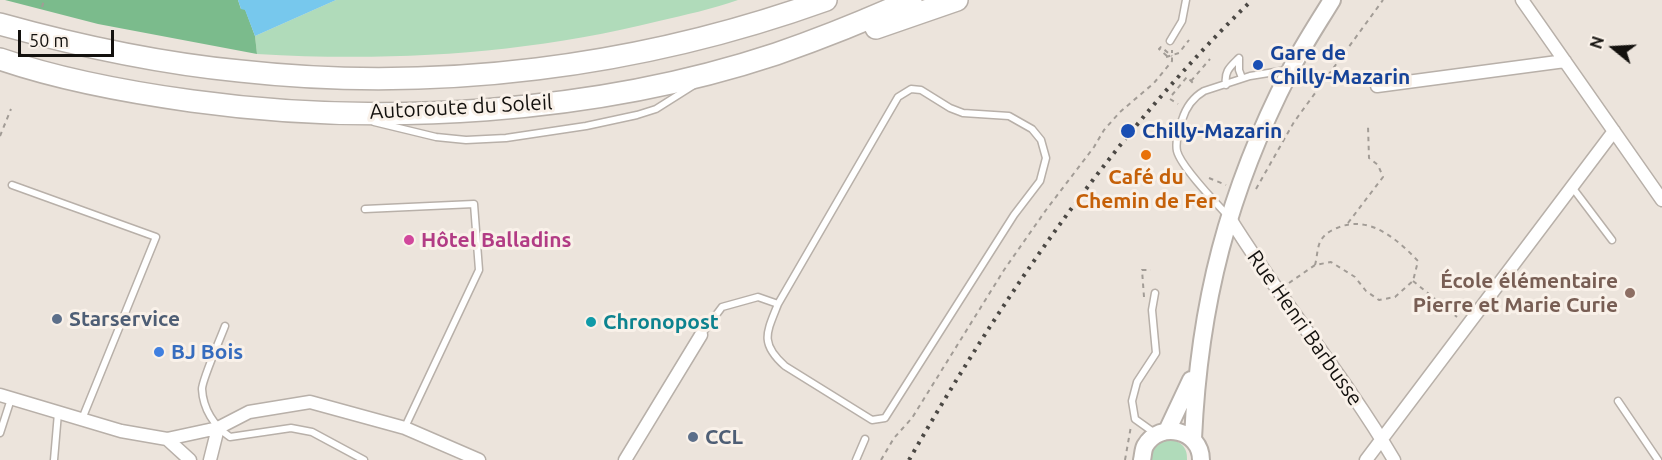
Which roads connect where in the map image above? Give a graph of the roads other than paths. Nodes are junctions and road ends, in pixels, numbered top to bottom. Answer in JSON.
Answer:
{"nodes":[{"id":1,"x":826,"y":0,"type":"edge"},
{"id":2,"x":911,"y":0,"type":"edge"},
{"id":3,"x":957,"y":0,"type":"edge"},
{"id":4,"x":1186,"y":0,"type":"edge"},
{"id":5,"x":1332,"y":0,"type":"edge"},
{"id":6,"x":1522,"y":0,"type":"edge"},
{"id":7,"x":0,"y":24,"type":"edge"},
{"id":8,"x":858,"y":24,"type":"junction"},
{"id":9,"x":1170,"y":41,"type":"dead end"},
{"id":10,"x":1565,"y":61,"type":"junction"},
{"id":11,"x":6,"y":64,"type":"edge"},
{"id":12,"x":1290,"y":69,"type":"junction"},
{"id":13,"x":719,"y":70,"type":"junction"},
{"id":14,"x":1242,"y":78,"type":"junction"},
{"id":15,"x":1226,"y":85,"type":"junction"},
{"id":16,"x":1377,"y":86,"type":"dead end"},
{"id":17,"x":338,"y":113,"type":"junction"},
{"id":18,"x":1614,"y":131,"type":"junction"},
{"id":19,"x":12,"y":185,"type":"dead end"},
{"id":20,"x":1572,"y":187,"type":"junction"},
{"id":21,"x":1662,"y":200,"type":"edge"},
{"id":22,"x":365,"y":209,"type":"dead end"},
{"id":23,"x":1229,"y":217,"type":"junction"},
{"id":24,"x":1612,"y":240,"type":"dead end"},
{"id":25,"x":1155,"y":293,"type":"dead end"},
{"id":26,"x":778,"y":304,"type":"junction"},
{"id":27,"x":225,"y":326,"type":"dead end"},
{"id":28,"x":701,"y":335,"type":"joint"},
{"id":29,"x":1197,"y":368,"type":"junction"},
{"id":30,"x":6,"y":397,"type":"edge"},
{"id":31,"x":1618,"y":401,"type":"dead end"},
{"id":32,"x":58,"y":413,"type":"junction"},
{"id":33,"x":81,"y":420,"type":"junction"},
{"id":34,"x":218,"y":428,"type":"junction"},
{"id":35,"x":405,"y":428,"type":"junction"},
{"id":36,"x":0,"y":433,"type":"edge"},
{"id":37,"x":1162,"y":433,"type":"junction"},
{"id":38,"x":865,"y":439,"type":"dead end"},
{"id":39,"x":1193,"y":439,"type":"junction"},
{"id":40,"x":1382,"y":439,"type":"junction"},
{"id":41,"x":167,"y":440,"type":"junction"},
{"id":42,"x":54,"y":460,"type":"edge"},
{"id":43,"x":190,"y":460,"type":"edge"},
{"id":44,"x":210,"y":460,"type":"edge"},
{"id":45,"x":364,"y":460,"type":"edge"},
{"id":46,"x":479,"y":460,"type":"edge"},
{"id":47,"x":626,"y":460,"type":"edge"},
{"id":48,"x":856,"y":460,"type":"edge"},
{"id":49,"x":1142,"y":460,"type":"edge"},
{"id":50,"x":1201,"y":460,"type":"edge"},
{"id":51,"x":1366,"y":460,"type":"edge"},
{"id":52,"x":1394,"y":460,"type":"edge"},
{"id":53,"x":1658,"y":460,"type":"edge"}],
"edges":[{"from":1,"to":7,"type":"highway","name":"Autoroute du Soleil"},
{"from":2,"to":8,"type":"highway","name":"Autoroute du Soleil"},
{"from":3,"to":8,"type":"highway"},
{"from":4,"to":9,"type":"lane"},
{"from":5,"to":12,"type":"main road"},
{"from":6,"to":10,"type":"street"},
{"from":8,"to":13,"type":"highway","name":"Autoroute du Soleil"},
{"from":10,"to":16,"type":"street"},
{"from":10,"to":18,"type":"street"},
{"from":11,"to":17,"type":"highway","name":"Autoroute du Soleil"},
{"from":12,"to":14,"type":"lane"},
{"from":12,"to":23,"type":"main road"},
{"from":13,"to":17,"type":"highway","name":"Autoroute du Soleil"},
{"from":13,"to":17,"type":"lane"},
{"from":14,"to":15,"type":"lane"},
{"from":14,"to":15,"type":"lane"},
{"from":15,"to":23,"type":"lane"},
{"from":18,"to":20,"type":"street"},
{"from":18,"to":21,"type":"street"},
{"from":19,"to":33,"type":"lane"},
{"from":20,"to":24,"type":"lane"},
{"from":20,"to":40,"type":"street"},
{"from":22,"to":35,"type":"lane"},
{"from":23,"to":29,"type":"main road"},
{"from":23,"to":40,"type":"street","name":"Rue Henri Barbusse"},
{"from":25,"to":37,"type":"lane"},
{"from":26,"to":26,"type":"lane"},
{"from":26,"to":28,"type":"lane"},
{"from":27,"to":34,"type":"lane"},
{"from":28,"to":47,"type":"street"},
{"from":29,"to":37,"type":"main road"},
{"from":29,"to":39,"type":"main road"},
{"from":30,"to":32,"type":"street"},
{"from":30,"to":36,"type":"lane"},
{"from":31,"to":53,"type":"lane"},
{"from":32,"to":33,"type":"street"},
{"from":32,"to":42,"type":"lane"},
{"from":33,"to":41,"type":"street"},
{"from":34,"to":35,"type":"street"},
{"from":34,"to":41,"type":"street"},
{"from":34,"to":44,"type":"street"},
{"from":34,"to":45,"type":"lane"},
{"from":35,"to":46,"type":"street"},
{"from":37,"to":39,"type":"main road"},
{"from":37,"to":49,"type":"main road"},
{"from":38,"to":48,"type":"lane"},
{"from":39,"to":50,"type":"main road"},
{"from":40,"to":51,"type":"street"},
{"from":40,"to":52,"type":"street","name":"Rue Henri Barbusse"},
{"from":41,"to":43,"type":"street"}]}
